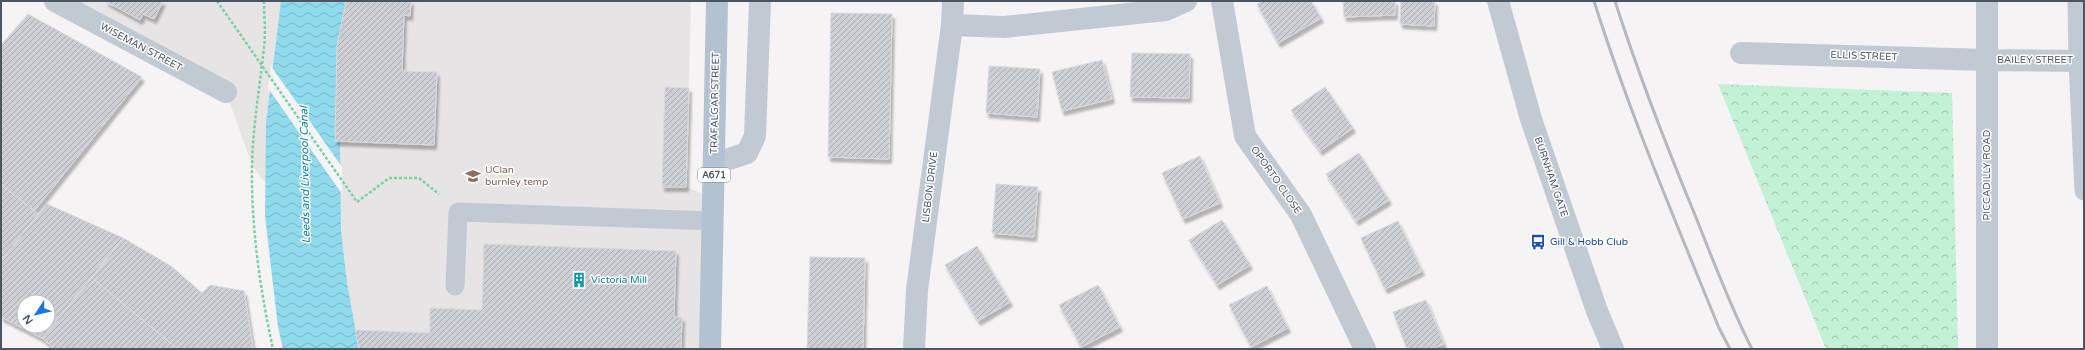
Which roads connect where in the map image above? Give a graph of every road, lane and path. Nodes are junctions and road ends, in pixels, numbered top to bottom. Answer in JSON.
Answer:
{"nodes":[{"id":1,"x":55,"y":1,"type":"edge"},
{"id":2,"x":217,"y":1,"type":"edge"},
{"id":3,"x":264,"y":1,"type":"edge"},
{"id":4,"x":717,"y":1,"type":"edge"},
{"id":5,"x":760,"y":1,"type":"edge"},
{"id":6,"x":953,"y":1,"type":"edge"},
{"id":7,"x":1186,"y":1,"type":"edge"},
{"id":8,"x":1222,"y":1,"type":"edge"},
{"id":9,"x":1498,"y":1,"type":"edge"},
{"id":10,"x":1987,"y":1,"type":"edge"},
{"id":11,"x":2077,"y":1,"type":"edge"},
{"id":12,"x":952,"y":25,"type":"junction"},
{"id":13,"x":1741,"y":53,"type":"dead end"},
{"id":14,"x":1987,"y":60,"type":"junction"},
{"id":15,"x":2081,"y":61,"type":"edge"},
{"id":16,"x":226,"y":92,"type":"dead end"},
{"id":17,"x":714,"y":164,"type":"junction"},
{"id":18,"x":2084,"y":192,"type":"edge"},
{"id":19,"x":458,"y":212,"type":"junction"},
{"id":20,"x":713,"y":221,"type":"junction"},
{"id":21,"x":455,"y":286,"type":"dead end"},
{"id":22,"x":273,"y":349,"type":"edge"},
{"id":23,"x":710,"y":349,"type":"edge"},
{"id":24,"x":914,"y":349,"type":"edge"},
{"id":25,"x":1365,"y":349,"type":"edge"},
{"id":26,"x":1613,"y":349,"type":"edge"},
{"id":27,"x":1986,"y":349,"type":"edge"}],
"edges":[{"from":1,"to":16,"type":"street","name":"WISEMAN STREET"},
{"from":2,"to":19,"type":"path"},
{"from":3,"to":22,"type":"path"},
{"from":4,"to":17,"type":"main road","name":"TRAFALGAR STREET","number":"A671"},
{"from":5,"to":17,"type":"street"},
{"from":6,"to":12,"type":"street","name":"LISBON DRIVE"},
{"from":7,"to":12,"type":"street"},
{"from":8,"to":25,"type":"street","name":"OPORTO CLOSE"},
{"from":9,"to":26,"type":"street","name":"BURNHAM GATE"},
{"from":10,"to":14,"type":"street","name":"PICCADILLY ROAD"},
{"from":11,"to":15,"type":"lane"},
{"from":12,"to":24,"type":"street","name":"LISBON DRIVE"},
{"from":13,"to":14,"type":"street","name":"ELLIS STREET"},
{"from":14,"to":15,"type":"street","name":"BAILEY STREET"},
{"from":14,"to":27,"type":"street","name":"PICCADILLY ROAD"},
{"from":15,"to":18,"type":"lane"},
{"from":17,"to":20,"type":"main road","name":"TRAFALGAR STREET","number":"A671"},
{"from":19,"to":20,"type":"lane"},
{"from":19,"to":21,"type":"lane"},
{"from":20,"to":23,"type":"main road","name":"TRAFALGAR STREET","number":"A671"}]}
